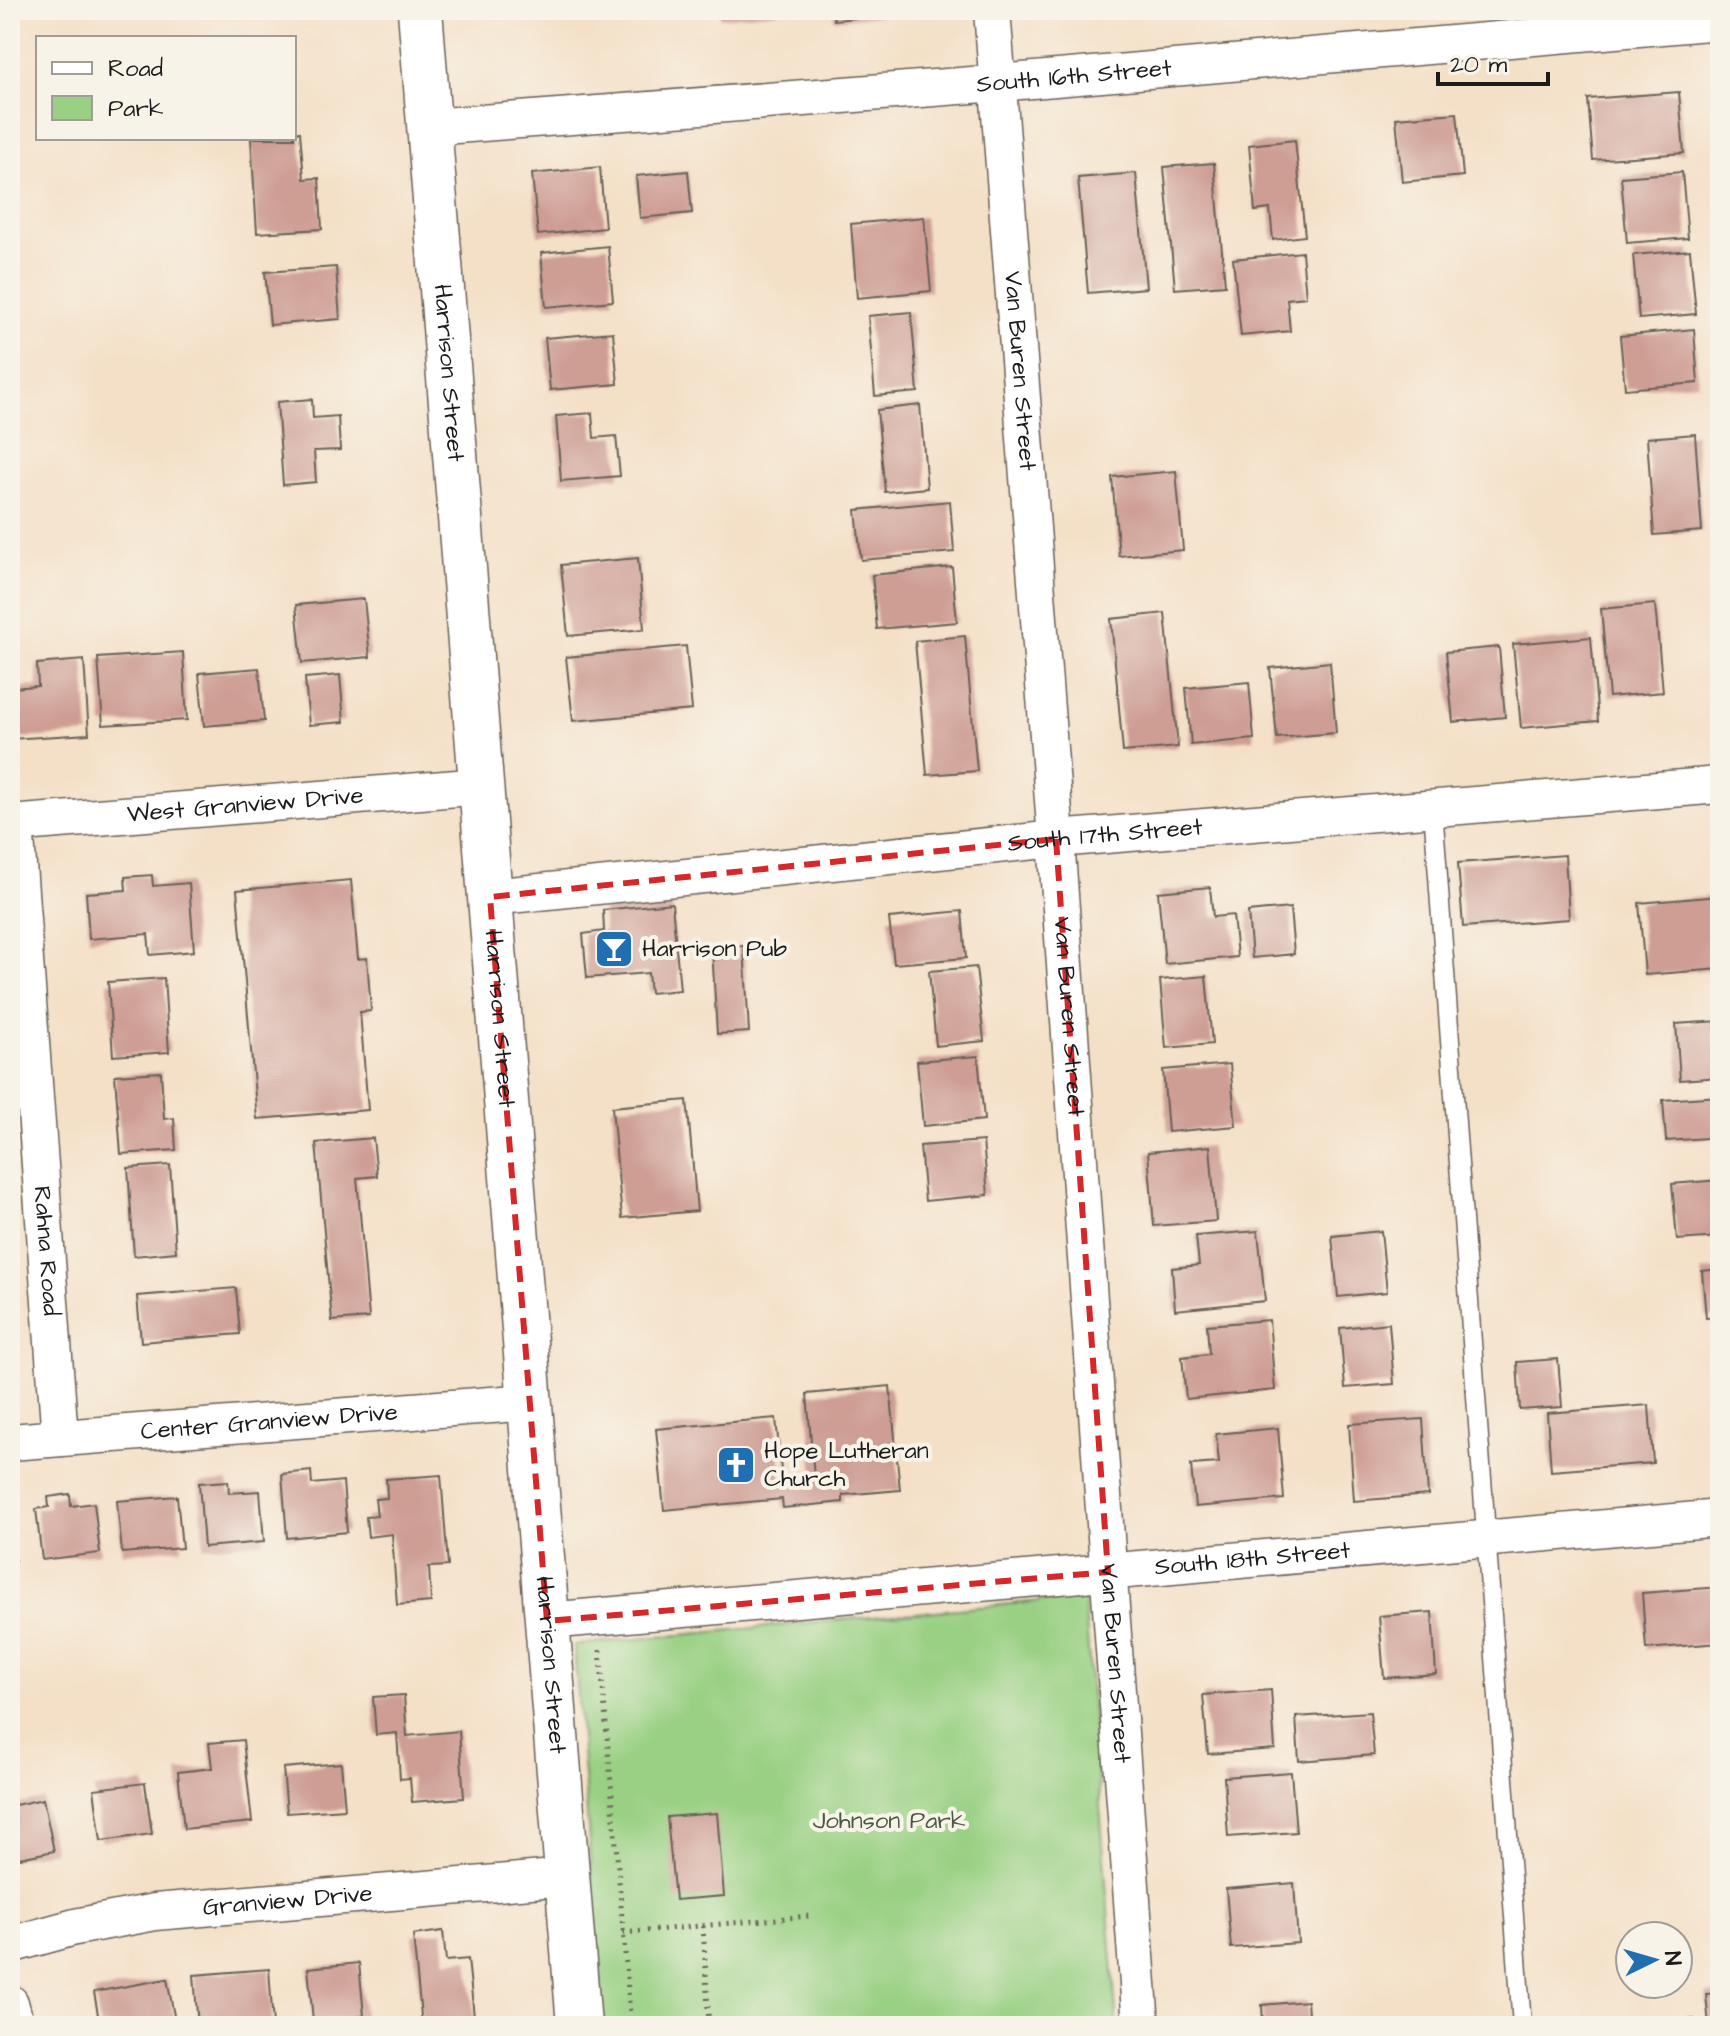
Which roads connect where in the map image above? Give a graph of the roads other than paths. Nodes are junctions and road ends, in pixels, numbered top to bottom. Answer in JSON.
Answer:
{"nodes":[{"id":1,"x":420,"y":10,"type":"edge"},
{"id":2,"x":992,"y":10,"type":"edge"},
{"id":3,"x":1720,"y":21,"type":"edge"},
{"id":4,"x":998,"y":83,"type":"junction"},
{"id":5,"x":430,"y":127,"type":"junction"},
{"id":6,"x":1720,"y":785,"type":"edge"},
{"id":7,"x":482,"y":786,"type":"junction"},
{"id":8,"x":1433,"y":808,"type":"junction"},
{"id":9,"x":13,"y":824,"type":"edge"},
{"id":10,"x":1056,"y":839,"type":"junction"},
{"id":11,"x":490,"y":897,"type":"junction"},
{"id":12,"x":530,"y":1402,"type":"junction"},
{"id":13,"x":60,"y":1438,"type":"junction"},
{"id":14,"x":10,"y":1442,"type":"edge"},
{"id":15,"x":1720,"y":1518,"type":"edge"},
{"id":16,"x":1487,"y":1539,"type":"junction"},
{"id":17,"x":1108,"y":1572,"type":"junction"},
{"id":18,"x":547,"y":1621,"type":"junction"},
{"id":19,"x":567,"y":1877,"type":"junction"},
{"id":20,"x":10,"y":1945,"type":"edge"},
{"id":21,"x":10,"y":2003,"type":"edge"},
{"id":22,"x":16,"y":2026,"type":"edge"},
{"id":23,"x":579,"y":2026,"type":"edge"},
{"id":24,"x":1141,"y":2026,"type":"edge"},
{"id":25,"x":1522,"y":2026,"type":"edge"}],
"edges":[{"from":1,"to":5,"type":"street","name":"Harrison Street"},
{"from":2,"to":4,"type":"street","name":"Van Buren Street"},
{"from":3,"to":4,"type":"street","name":"South 16th Street"},
{"from":4,"to":5,"type":"street","name":"South 16th Street"},
{"from":4,"to":10,"type":"street","name":"Van Buren Street"},
{"from":5,"to":7,"type":"street","name":"Harrison Street"},
{"from":6,"to":8,"type":"street","name":"South 17th Street"},
{"from":7,"to":9,"type":"street","name":"West Granview Drive"},
{"from":7,"to":11,"type":"street","name":"Harrison Street"},
{"from":8,"to":10,"type":"street","name":"South 17th Street"},
{"from":8,"to":16,"type":"lane"},
{"from":9,"to":13,"type":"street","name":"Rahna Road"},
{"from":10,"to":11,"type":"street","name":"South 17th Street"},
{"from":10,"to":17,"type":"street","name":"Van Buren Street"},
{"from":11,"to":12,"type":"street","name":"Harrison Street"},
{"from":12,"to":13,"type":"street","name":"Center Granview Drive"},
{"from":12,"to":18,"type":"street","name":"Harrison Street"},
{"from":13,"to":14,"type":"street","name":"Center Granview Drive"},
{"from":15,"to":16,"type":"street","name":"South 18th Street"},
{"from":16,"to":17,"type":"street","name":"South 18th Street"},
{"from":16,"to":25,"type":"lane"},
{"from":17,"to":18,"type":"street","name":"South 18th Street"},
{"from":17,"to":24,"type":"street","name":"Van Buren Street"},
{"from":18,"to":19,"type":"street","name":"Harrison Street"},
{"from":19,"to":20,"type":"street","name":"Granview Drive"},
{"from":19,"to":23,"type":"street","name":"Harrison Street"},
{"from":21,"to":22,"type":"street"}]}
